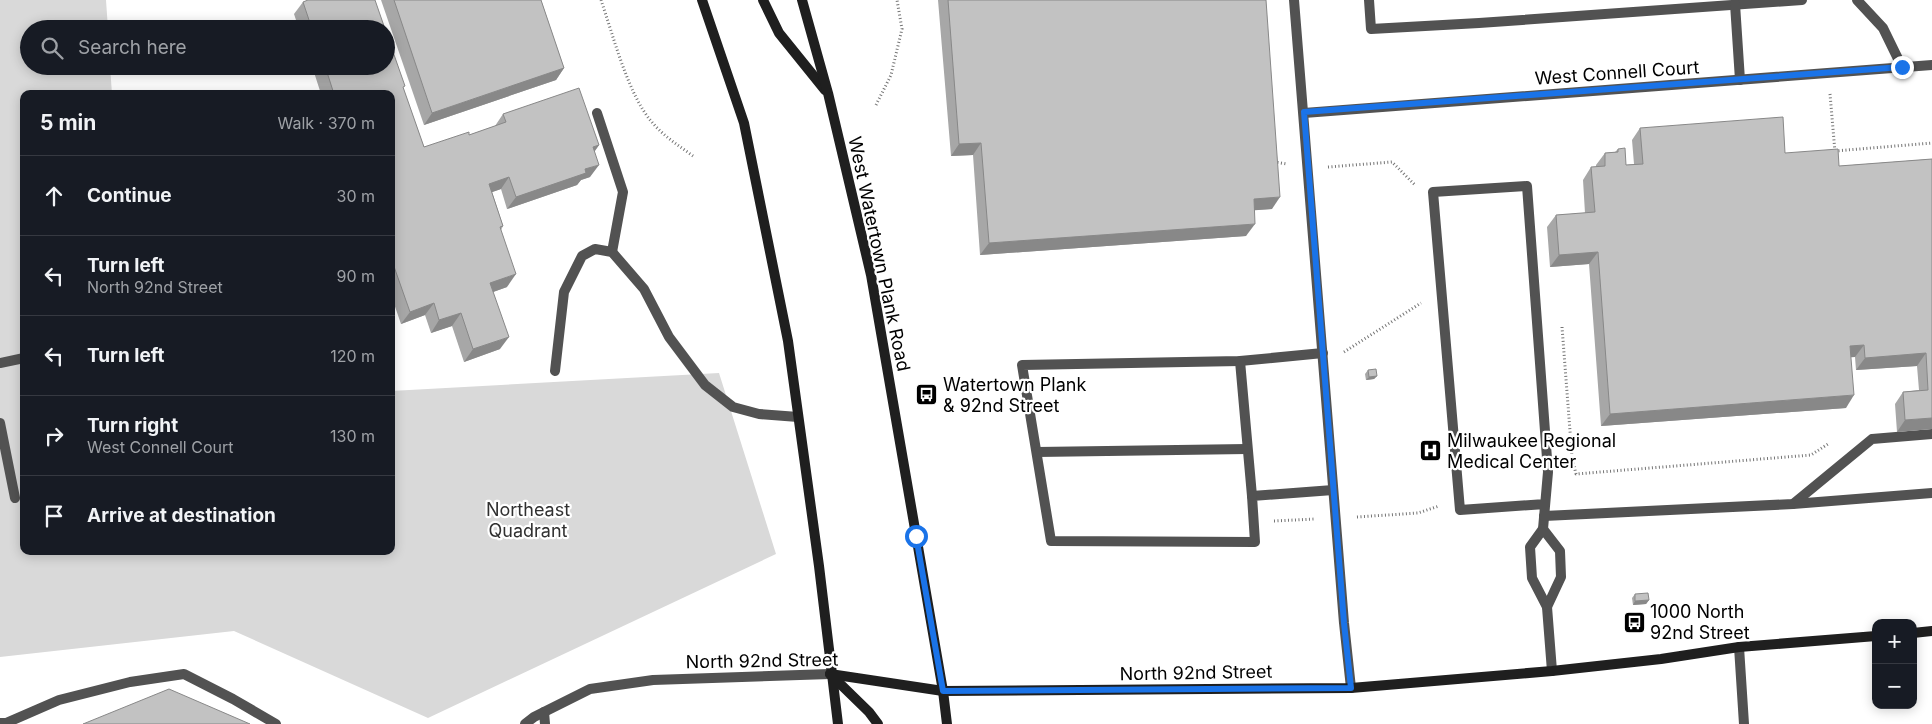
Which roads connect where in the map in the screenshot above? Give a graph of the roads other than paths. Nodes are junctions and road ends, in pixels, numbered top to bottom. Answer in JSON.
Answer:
{"nodes":[{"id":1,"x":702,"y":0,"type":"edge"},
{"id":2,"x":764,"y":0,"type":"edge"},
{"id":3,"x":802,"y":0,"type":"edge"},
{"id":4,"x":1294,"y":0,"type":"edge"},
{"id":5,"x":1369,"y":0,"type":"edge"},
{"id":6,"x":1802,"y":0,"type":"edge"},
{"id":7,"x":1857,"y":0,"type":"edge"},
{"id":8,"x":1735,"y":4,"type":"junction"},
{"id":9,"x":1932,"y":65,"type":"edge"},
{"id":10,"x":1902,"y":67,"type":"junction"},
{"id":11,"x":1740,"y":80,"type":"junction"},
{"id":12,"x":828,"y":93,"type":"junction"},
{"id":13,"x":1304,"y":112,"type":"junction"},
{"id":14,"x":597,"y":113,"type":"dead end"},
{"id":15,"x":612,"y":252,"type":"junction"},
{"id":16,"x":1323,"y":353,"type":"junction"},
{"id":17,"x":20,"y":359,"type":"edge"},
{"id":18,"x":1240,"y":361,"type":"junction"},
{"id":19,"x":0,"y":363,"type":"edge"},
{"id":20,"x":555,"y":371,"type":"dead end"},
{"id":21,"x":798,"y":417,"type":"junction"},
{"id":22,"x":0,"y":423,"type":"edge"},
{"id":23,"x":1932,"y":434,"type":"edge"},
{"id":24,"x":1247,"y":449,"type":"junction"},
{"id":25,"x":1037,"y":452,"type":"junction"},
{"id":26,"x":1333,"y":490,"type":"junction"},
{"id":27,"x":1932,"y":493,"type":"edge"},
{"id":28,"x":1252,"y":496,"type":"junction"},
{"id":29,"x":15,"y":498,"type":"dead end"},
{"id":30,"x":1545,"y":504,"type":"junction"},
{"id":31,"x":1793,"y":504,"type":"junction"},
{"id":32,"x":1544,"y":516,"type":"junction"},
{"id":33,"x":1543,"y":529,"type":"junction"},
{"id":34,"x":1547,"y":607,"type":"junction"},
{"id":35,"x":1932,"y":632,"type":"edge"},
{"id":36,"x":1917,"y":633,"type":"edge"},
{"id":37,"x":1872,"y":636,"type":"edge"},
{"id":38,"x":1739,"y":647,"type":"junction"},
{"id":39,"x":1552,"y":671,"type":"junction"},
{"id":40,"x":830,"y":674,"type":"junction"},
{"id":41,"x":1351,"y":688,"type":"junction"},
{"id":42,"x":943,"y":691,"type":"junction"},
{"id":43,"x":544,"y":712,"type":"junction"},
{"id":44,"x":0,"y":723,"type":"edge"},
{"id":45,"x":276,"y":724,"type":"edge"},
{"id":46,"x":525,"y":724,"type":"edge"},
{"id":47,"x":545,"y":724,"type":"edge"},
{"id":48,"x":838,"y":724,"type":"edge"},
{"id":49,"x":878,"y":724,"type":"edge"},
{"id":50,"x":948,"y":724,"type":"edge"},
{"id":51,"x":1744,"y":724,"type":"edge"}],
"edges":[{"from":1,"to":21,"type":"main road"},
{"from":2,"to":12,"type":"main road"},
{"from":3,"to":12,"type":"main road","name":"West Watertown Plank Road"},
{"from":4,"to":13,"type":"street"},
{"from":5,"to":8,"type":"street"},
{"from":6,"to":8,"type":"street"},
{"from":7,"to":10,"type":"street"},
{"from":8,"to":11,"type":"street"},
{"from":9,"to":10,"type":"street","name":"West Connell Court"},
{"from":10,"to":11,"type":"street","name":"West Connell Court"},
{"from":11,"to":13,"type":"street","name":"West Connell Court"},
{"from":12,"to":42,"type":"main road","name":"West Watertown Plank Road"},
{"from":13,"to":16,"type":"street"},
{"from":14,"to":15,"type":"street"},
{"from":15,"to":20,"type":"street"},
{"from":15,"to":21,"type":"street"},
{"from":16,"to":18,"type":"street"},
{"from":16,"to":26,"type":"street"},
{"from":17,"to":19,"type":"street"},
{"from":18,"to":24,"type":"street"},
{"from":18,"to":25,"type":"street"},
{"from":21,"to":40,"type":"main road"},
{"from":22,"to":29,"type":"street"},
{"from":23,"to":31,"type":"street"},
{"from":24,"to":25,"type":"street"},
{"from":24,"to":28,"type":"street"},
{"from":25,"to":28,"type":"street"},
{"from":26,"to":28,"type":"street"},
{"from":26,"to":41,"type":"street"},
{"from":27,"to":31,"type":"street"},
{"from":30,"to":30,"type":"street"},
{"from":30,"to":32,"type":"street"},
{"from":31,"to":32,"type":"street"},
{"from":32,"to":33,"type":"street"},
{"from":33,"to":34,"type":"street"},
{"from":33,"to":34,"type":"street"},
{"from":34,"to":39,"type":"street"},
{"from":35,"to":36,"type":"main road"},
{"from":37,"to":38,"type":"main road","name":"North 92nd Street"},
{"from":38,"to":39,"type":"main road","name":"North 92nd Street"},
{"from":38,"to":51,"type":"street"},
{"from":39,"to":41,"type":"main road","name":"North 92nd Street"},
{"from":40,"to":42,"type":"main road","name":"North 92nd Street"},
{"from":40,"to":43,"type":"street","name":"North 92nd Street"},
{"from":40,"to":48,"type":"main road"},
{"from":40,"to":49,"type":"main road"},
{"from":41,"to":42,"type":"main road","name":"North 92nd Street"},
{"from":42,"to":50,"type":"main road","name":"West Watertown Plank Road"},
{"from":43,"to":46,"type":"street","name":"North 92nd Street"},
{"from":43,"to":47,"type":"street"},
{"from":44,"to":45,"type":"street"}]}
